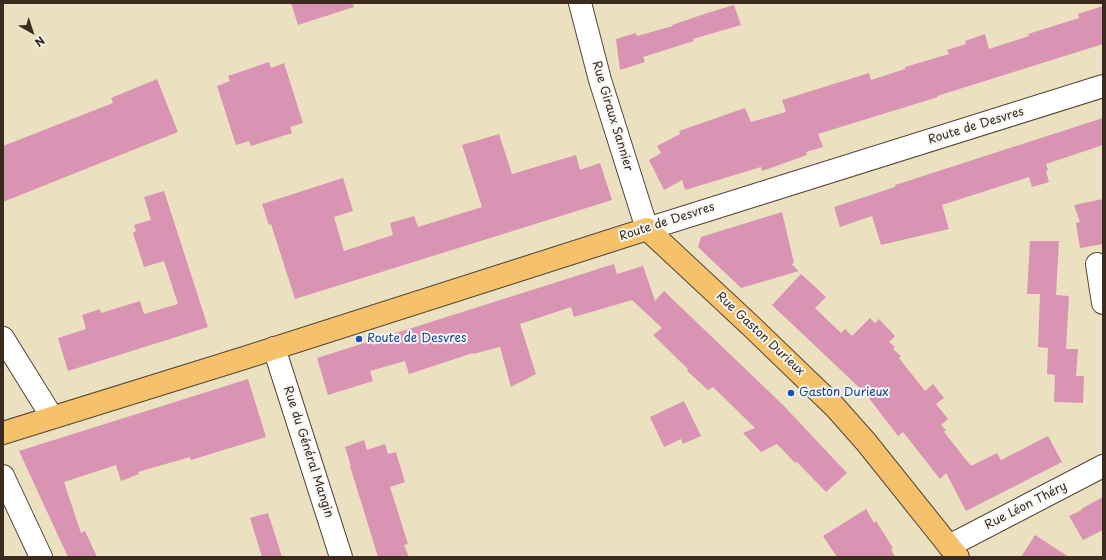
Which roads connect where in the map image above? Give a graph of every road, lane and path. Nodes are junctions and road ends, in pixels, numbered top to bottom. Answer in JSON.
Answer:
{"nodes":[{"id":1,"x":580,"y":3,"type":"edge"},
{"id":2,"x":1103,"y":86,"type":"edge"},
{"id":3,"x":647,"y":229,"type":"junction"},
{"id":4,"x":1097,"y":264,"type":"dead end"},
{"id":5,"x":1103,"y":303,"type":"edge"},
{"id":6,"x":3,"y":338,"type":"edge"},
{"id":7,"x":274,"y":348,"type":"junction"},
{"id":8,"x":52,"y":417,"type":"junction"},
{"id":9,"x":3,"y":433,"type":"edge"},
{"id":10,"x":1103,"y":466,"type":"edge"},
{"id":11,"x":3,"y":476,"type":"edge"},
{"id":12,"x":953,"y":551,"type":"edge"},
{"id":13,"x":41,"y":557,"type":"edge"},
{"id":14,"x":341,"y":557,"type":"edge"}],
"edges":[{"from":1,"to":3,"type":"street","name":"Rue Giraux Sannier"},
{"from":2,"to":3,"type":"street","name":"Route de Desvres"},
{"from":3,"to":7,"type":"main road","name":"Route de Desvres"},
{"from":3,"to":12,"type":"main road","name":"Rue Gaston Durieux"},
{"from":4,"to":5,"type":"street"},
{"from":6,"to":8,"type":"street"},
{"from":7,"to":8,"type":"main road","name":"Route de Desvres"},
{"from":7,"to":14,"type":"street","name":"Rue du Général Mangin"},
{"from":8,"to":9,"type":"main road","name":"Route de Desvres"},
{"from":10,"to":12,"type":"street","name":"Rue Léon Théry"},
{"from":11,"to":13,"type":"street"}]}
